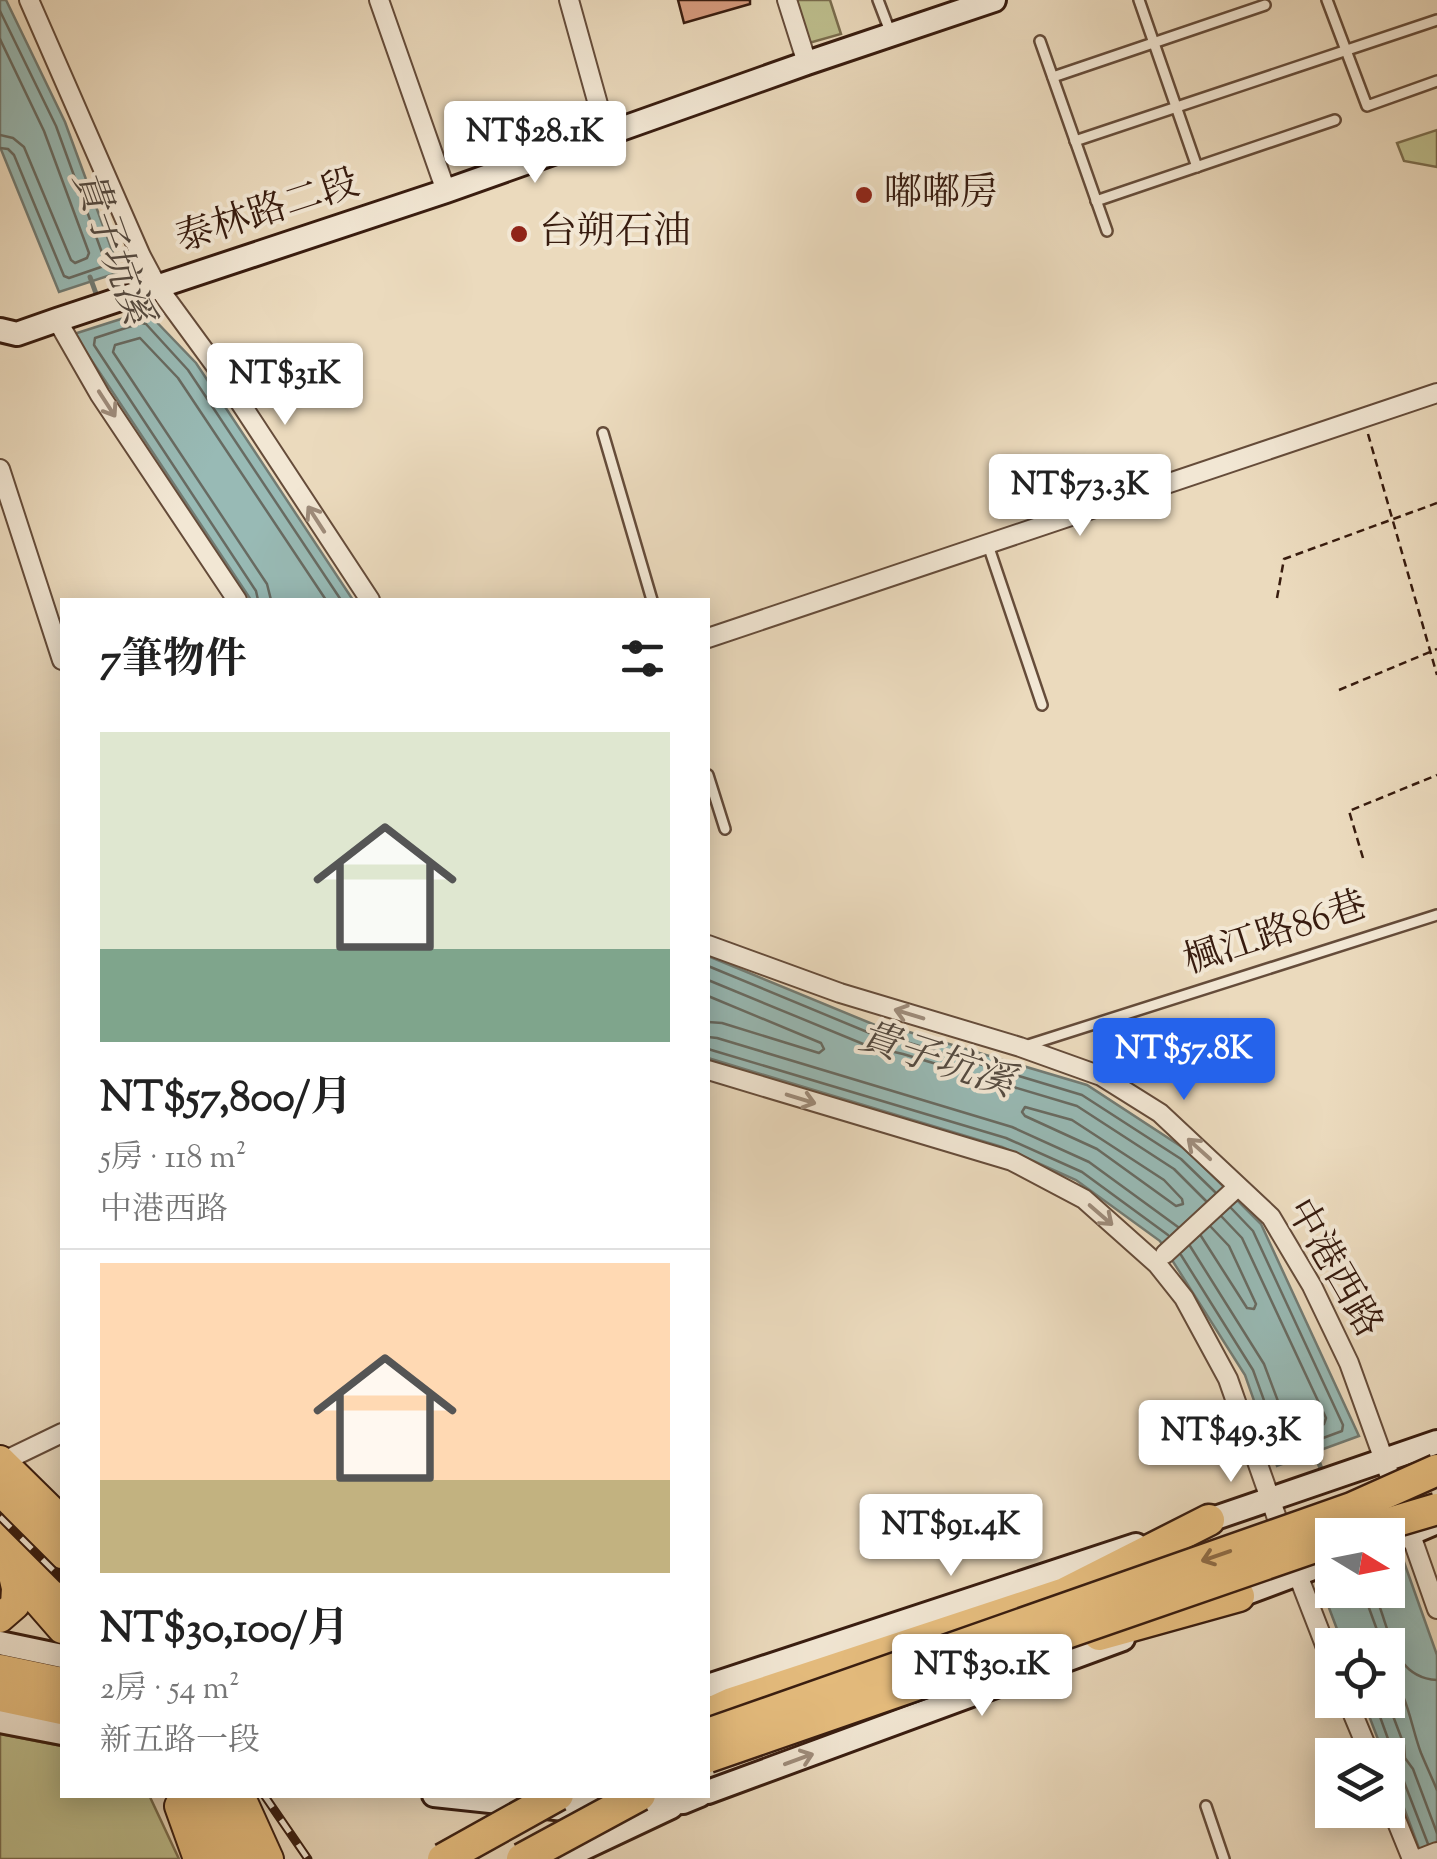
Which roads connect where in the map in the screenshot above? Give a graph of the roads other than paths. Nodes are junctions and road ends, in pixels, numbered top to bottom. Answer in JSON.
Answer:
{"nodes":[{"id":1,"x":29,"y":0,"type":"edge"},
{"id":2,"x":380,"y":0,"type":"edge"},
{"id":3,"x":570,"y":0,"type":"edge"},
{"id":4,"x":787,"y":0,"type":"edge"},
{"id":5,"x":878,"y":0,"type":"edge"},
{"id":6,"x":1139,"y":0,"type":"edge"},
{"id":7,"x":1327,"y":0,"type":"edge"},
{"id":8,"x":979,"y":2,"type":"edge"},
{"id":9,"x":1265,"y":5,"type":"dead end"},
{"id":10,"x":1437,"y":20,"type":"edge"},
{"id":11,"x":890,"y":34,"type":"junction"},
{"id":12,"x":1040,"y":41,"type":"dead end"},
{"id":13,"x":1154,"y":43,"type":"junction"},
{"id":14,"x":1346,"y":52,"type":"junction"},
{"id":15,"x":807,"y":63,"type":"junction"},
{"id":16,"x":1052,"y":78,"type":"junction"},
{"id":17,"x":1437,"y":81,"type":"edge"},
{"id":18,"x":1176,"y":108,"type":"junction"},
{"id":19,"x":1335,"y":120,"type":"dead end"},
{"id":20,"x":606,"y":133,"type":"junction"},
{"id":21,"x":1075,"y":141,"type":"junction"},
{"id":22,"x":1197,"y":167,"type":"junction"},
{"id":23,"x":446,"y":191,"type":"junction"},
{"id":24,"x":1096,"y":201,"type":"junction"},
{"id":25,"x":1106,"y":231,"type":"dead end"},
{"id":26,"x":149,"y":289,"type":"junction"},
{"id":27,"x":62,"y":319,"type":"junction"},
{"id":28,"x":8,"y":332,"type":"edge"},
{"id":29,"x":1437,"y":393,"type":"edge"},
{"id":30,"x":603,"y":433,"type":"dead end"},
{"id":31,"x":0,"y":469,"type":"edge"},
{"id":32,"x":988,"y":544,"type":"junction"},
{"id":33,"x":237,"y":598,"type":"edge"},
{"id":34,"x":369,"y":598,"type":"edge"},
{"id":35,"x":651,"y":598,"type":"edge"},
{"id":36,"x":710,"y":637,"type":"edge"},
{"id":37,"x":60,"y":654,"type":"edge"},
{"id":38,"x":1042,"y":705,"type":"dead end"},
{"id":39,"x":710,"y":781,"type":"edge"},
{"id":40,"x":725,"y":829,"type":"dead end"},
{"id":41,"x":1437,"y":915,"type":"edge"},
{"id":42,"x":710,"y":946,"type":"edge"},
{"id":43,"x":1020,"y":1047,"type":"junction"},
{"id":44,"x":710,"y":1071,"type":"edge"},
{"id":45,"x":1235,"y":1188,"type":"junction"},
{"id":46,"x":1161,"y":1259,"type":"junction"},
{"id":47,"x":1437,"y":1428,"type":"edge"},
{"id":48,"x":60,"y":1434,"type":"edge"},
{"id":49,"x":1437,"y":1442,"type":"edge"},
{"id":50,"x":1376,"y":1462,"type":"junction"},
{"id":51,"x":1,"y":1470,"type":"edge"},
{"id":52,"x":1437,"y":1470,"type":"edge"},
{"id":53,"x":1437,"y":1484,"type":"edge"},
{"id":54,"x":1278,"y":1497,"type":"junction"},
{"id":55,"x":1437,"y":1498,"type":"edge"},
{"id":56,"x":1437,"y":1509,"type":"edge"},
{"id":57,"x":0,"y":1510,"type":"edge"},
{"id":58,"x":60,"y":1518,"type":"edge"},
{"id":59,"x":1365,"y":1518,"type":"edge"},
{"id":60,"x":1370,"y":1518,"type":"edge"},
{"id":61,"x":1380,"y":1518,"type":"edge"},
{"id":62,"x":1391,"y":1518,"type":"edge"},
{"id":63,"x":1397,"y":1518,"type":"edge"},
{"id":64,"x":1210,"y":1520,"type":"junction"},
{"id":65,"x":1437,"y":1522,"type":"edge"},
{"id":66,"x":0,"y":1530,"type":"edge"},
{"id":67,"x":1437,"y":1534,"type":"edge"},
{"id":68,"x":1405,"y":1536,"type":"edge"},
{"id":69,"x":1405,"y":1539,"type":"edge"},
{"id":70,"x":1315,"y":1540,"type":"edge"},
{"id":71,"x":1315,"y":1541,"type":"edge"},
{"id":72,"x":60,"y":1550,"type":"edge"},
{"id":73,"x":1405,"y":1554,"type":"edge"},
{"id":74,"x":6,"y":1565,"type":"edge"},
{"id":75,"x":1314,"y":1568,"type":"edge"},
{"id":76,"x":60,"y":1571,"type":"edge"},
{"id":77,"x":60,"y":1596,"type":"edge"},
{"id":78,"x":1239,"y":1596,"type":"junction"},
{"id":79,"x":1437,"y":1609,"type":"edge"},
{"id":80,"x":0,"y":1618,"type":"edge"},
{"id":81,"x":60,"y":1627,"type":"edge"},
{"id":82,"x":1325,"y":1628,"type":"edge"},
{"id":83,"x":0,"y":1643,"type":"edge"},
{"id":84,"x":60,"y":1656,"type":"edge"},
{"id":85,"x":0,"y":1670,"type":"edge"},
{"id":86,"x":60,"y":1683,"type":"edge"},
{"id":87,"x":710,"y":1685,"type":"edge"},
{"id":88,"x":0,"y":1696,"type":"edge"},
{"id":89,"x":60,"y":1709,"type":"edge"},
{"id":90,"x":710,"y":1713,"type":"edge"},
{"id":91,"x":0,"y":1721,"type":"edge"},
{"id":92,"x":60,"y":1733,"type":"edge"},
{"id":93,"x":710,"y":1733,"type":"edge"},
{"id":94,"x":710,"y":1756,"type":"edge"},
{"id":95,"x":710,"y":1766,"type":"edge"},
{"id":96,"x":710,"y":1791,"type":"edge"},
{"id":97,"x":176,"y":1798,"type":"edge"},
{"id":98,"x":188,"y":1798,"type":"edge"},
{"id":99,"x":218,"y":1798,"type":"edge"},
{"id":100,"x":241,"y":1798,"type":"edge"},
{"id":101,"x":462,"y":1798,"type":"edge"},
{"id":102,"x":553,"y":1798,"type":"edge"},
{"id":103,"x":634,"y":1798,"type":"edge"},
{"id":104,"x":691,"y":1798,"type":"edge"},
{"id":105,"x":1206,"y":1806,"type":"dead end"},
{"id":106,"x":1401,"y":1828,"type":"edge"},
{"id":107,"x":1437,"y":1852,"type":"edge"},
{"id":108,"x":198,"y":1859,"type":"edge"},
{"id":109,"x":216,"y":1859,"type":"edge"},
{"id":110,"x":244,"y":1859,"type":"edge"},
{"id":111,"x":269,"y":1859,"type":"edge"},
{"id":112,"x":443,"y":1859,"type":"edge"},
{"id":113,"x":522,"y":1859,"type":"edge"},
{"id":114,"x":561,"y":1859,"type":"edge"},
{"id":115,"x":1224,"y":1859,"type":"edge"},
{"id":116,"x":1415,"y":1859,"type":"edge"}],
"edges":[{"from":1,"to":26,"type":"street"},
{"from":2,"to":23,"type":"street"},
{"from":3,"to":20,"type":"street"},
{"from":4,"to":15,"type":"street"},
{"from":5,"to":11,"type":"lane"},
{"from":6,"to":13,"type":"lane"},
{"from":7,"to":14,"type":"lane"},
{"from":8,"to":11,"type":"main road","name":"泰林路二段"},
{"from":9,"to":13,"type":"lane"},
{"from":10,"to":14,"type":"lane"},
{"from":11,"to":15,"type":"main road","name":"泰林路二段"},
{"from":12,"to":16,"type":"lane"},
{"from":13,"to":16,"type":"lane"},
{"from":13,"to":18,"type":"lane"},
{"from":14,"to":17,"type":"lane"},
{"from":14,"to":18,"type":"lane"},
{"from":15,"to":20,"type":"main road","name":"泰林路二段"},
{"from":16,"to":21,"type":"lane"},
{"from":18,"to":21,"type":"lane"},
{"from":18,"to":22,"type":"lane"},
{"from":19,"to":22,"type":"lane"},
{"from":20,"to":23,"type":"main road","name":"泰林路二段"},
{"from":21,"to":24,"type":"lane"},
{"from":22,"to":24,"type":"lane"},
{"from":23,"to":26,"type":"main road","name":"泰林路二段"},
{"from":24,"to":25,"type":"lane"},
{"from":26,"to":27,"type":"main road","name":"泰林路二段"},
{"from":34,"to":26,"type":"street","one_way":true},
{"from":27,"to":28,"type":"main road","name":"泰林路二段"},
{"from":27,"to":33,"type":"street","one_way":true},
{"from":29,"to":32,"type":"street"},
{"from":30,"to":35,"type":"lane"},
{"from":31,"to":37,"type":"street"},
{"from":32,"to":36,"type":"street"},
{"from":32,"to":38,"type":"lane"},
{"from":39,"to":40,"type":"lane"},
{"from":41,"to":43,"type":"lane","name":"楓江路86巷"},
{"from":43,"to":42,"type":"street","name":"中港西路","one_way":true},
{"from":45,"to":43,"type":"street","name":"中港西路","one_way":true},
{"from":44,"to":46,"type":"street","one_way":true},
{"from":45,"to":46,"type":"street"},
{"from":45,"to":50,"type":"street","name":"中港西路"},
{"from":46,"to":54,"type":"street"},
{"from":47,"to":50,"type":"main road"},
{"from":48,"to":51,"type":"street"},
{"from":49,"to":50,"type":"main road"},
{"from":50,"to":54,"type":"main road"},
{"from":50,"to":62,"type":"street","name":"中港西路"},
{"from":51,"to":58,"type":"main road"},
{"from":51,"to":72,"type":"highway"},
{"from":52,"to":59,"type":"highway","bridge":true},
{"from":53,"to":60,"type":"highway","bridge":true},
{"from":54,"to":64,"type":"main road"},
{"from":54,"to":75,"type":"street"},
{"from":55,"to":61,"type":"highway","bridge":true},
{"from":56,"to":63,"type":"highway","bridge":true},
{"from":57,"to":76,"type":"main road"},
{"from":64,"to":87,"type":"main road"},
{"from":64,"to":90,"type":"highway"},
{"from":65,"to":68,"type":"main road"},
{"from":66,"to":77,"type":"highway"},
{"from":67,"to":69,"type":"main road"},
{"from":70,"to":93,"type":"highway","one_way":true,"bridge":true},
{"from":71,"to":94,"type":"highway","bridge":true},
{"from":73,"to":79,"type":"street","name":"中港西路"},
{"from":74,"to":80,"type":"main road"},
{"from":74,"to":81,"type":"main road"},
{"from":75,"to":78,"type":"main road"},
{"from":75,"to":82,"type":"street"},
{"from":78,"to":95,"type":"highway"},
{"from":96,"to":78,"type":"main road","one_way":true},
{"from":83,"to":84,"type":"main road"},
{"from":85,"to":86,"type":"highway"},
{"from":88,"to":89,"type":"highway"},
{"from":91,"to":92,"type":"main road"},
{"from":97,"to":108,"type":"main road"},
{"from":98,"to":109,"type":"highway"},
{"from":99,"to":110,"type":"highway"},
{"from":100,"to":111,"type":"main road"},
{"from":101,"to":104,"type":"main road"},
{"from":102,"to":112,"type":"highway","bridge":true},
{"from":103,"to":113,"type":"highway","bridge":true},
{"from":104,"to":114,"type":"main road"},
{"from":105,"to":115,"type":"lane"},
{"from":106,"to":116,"type":"street"},
{"from":107,"to":116,"type":"street"}]}
